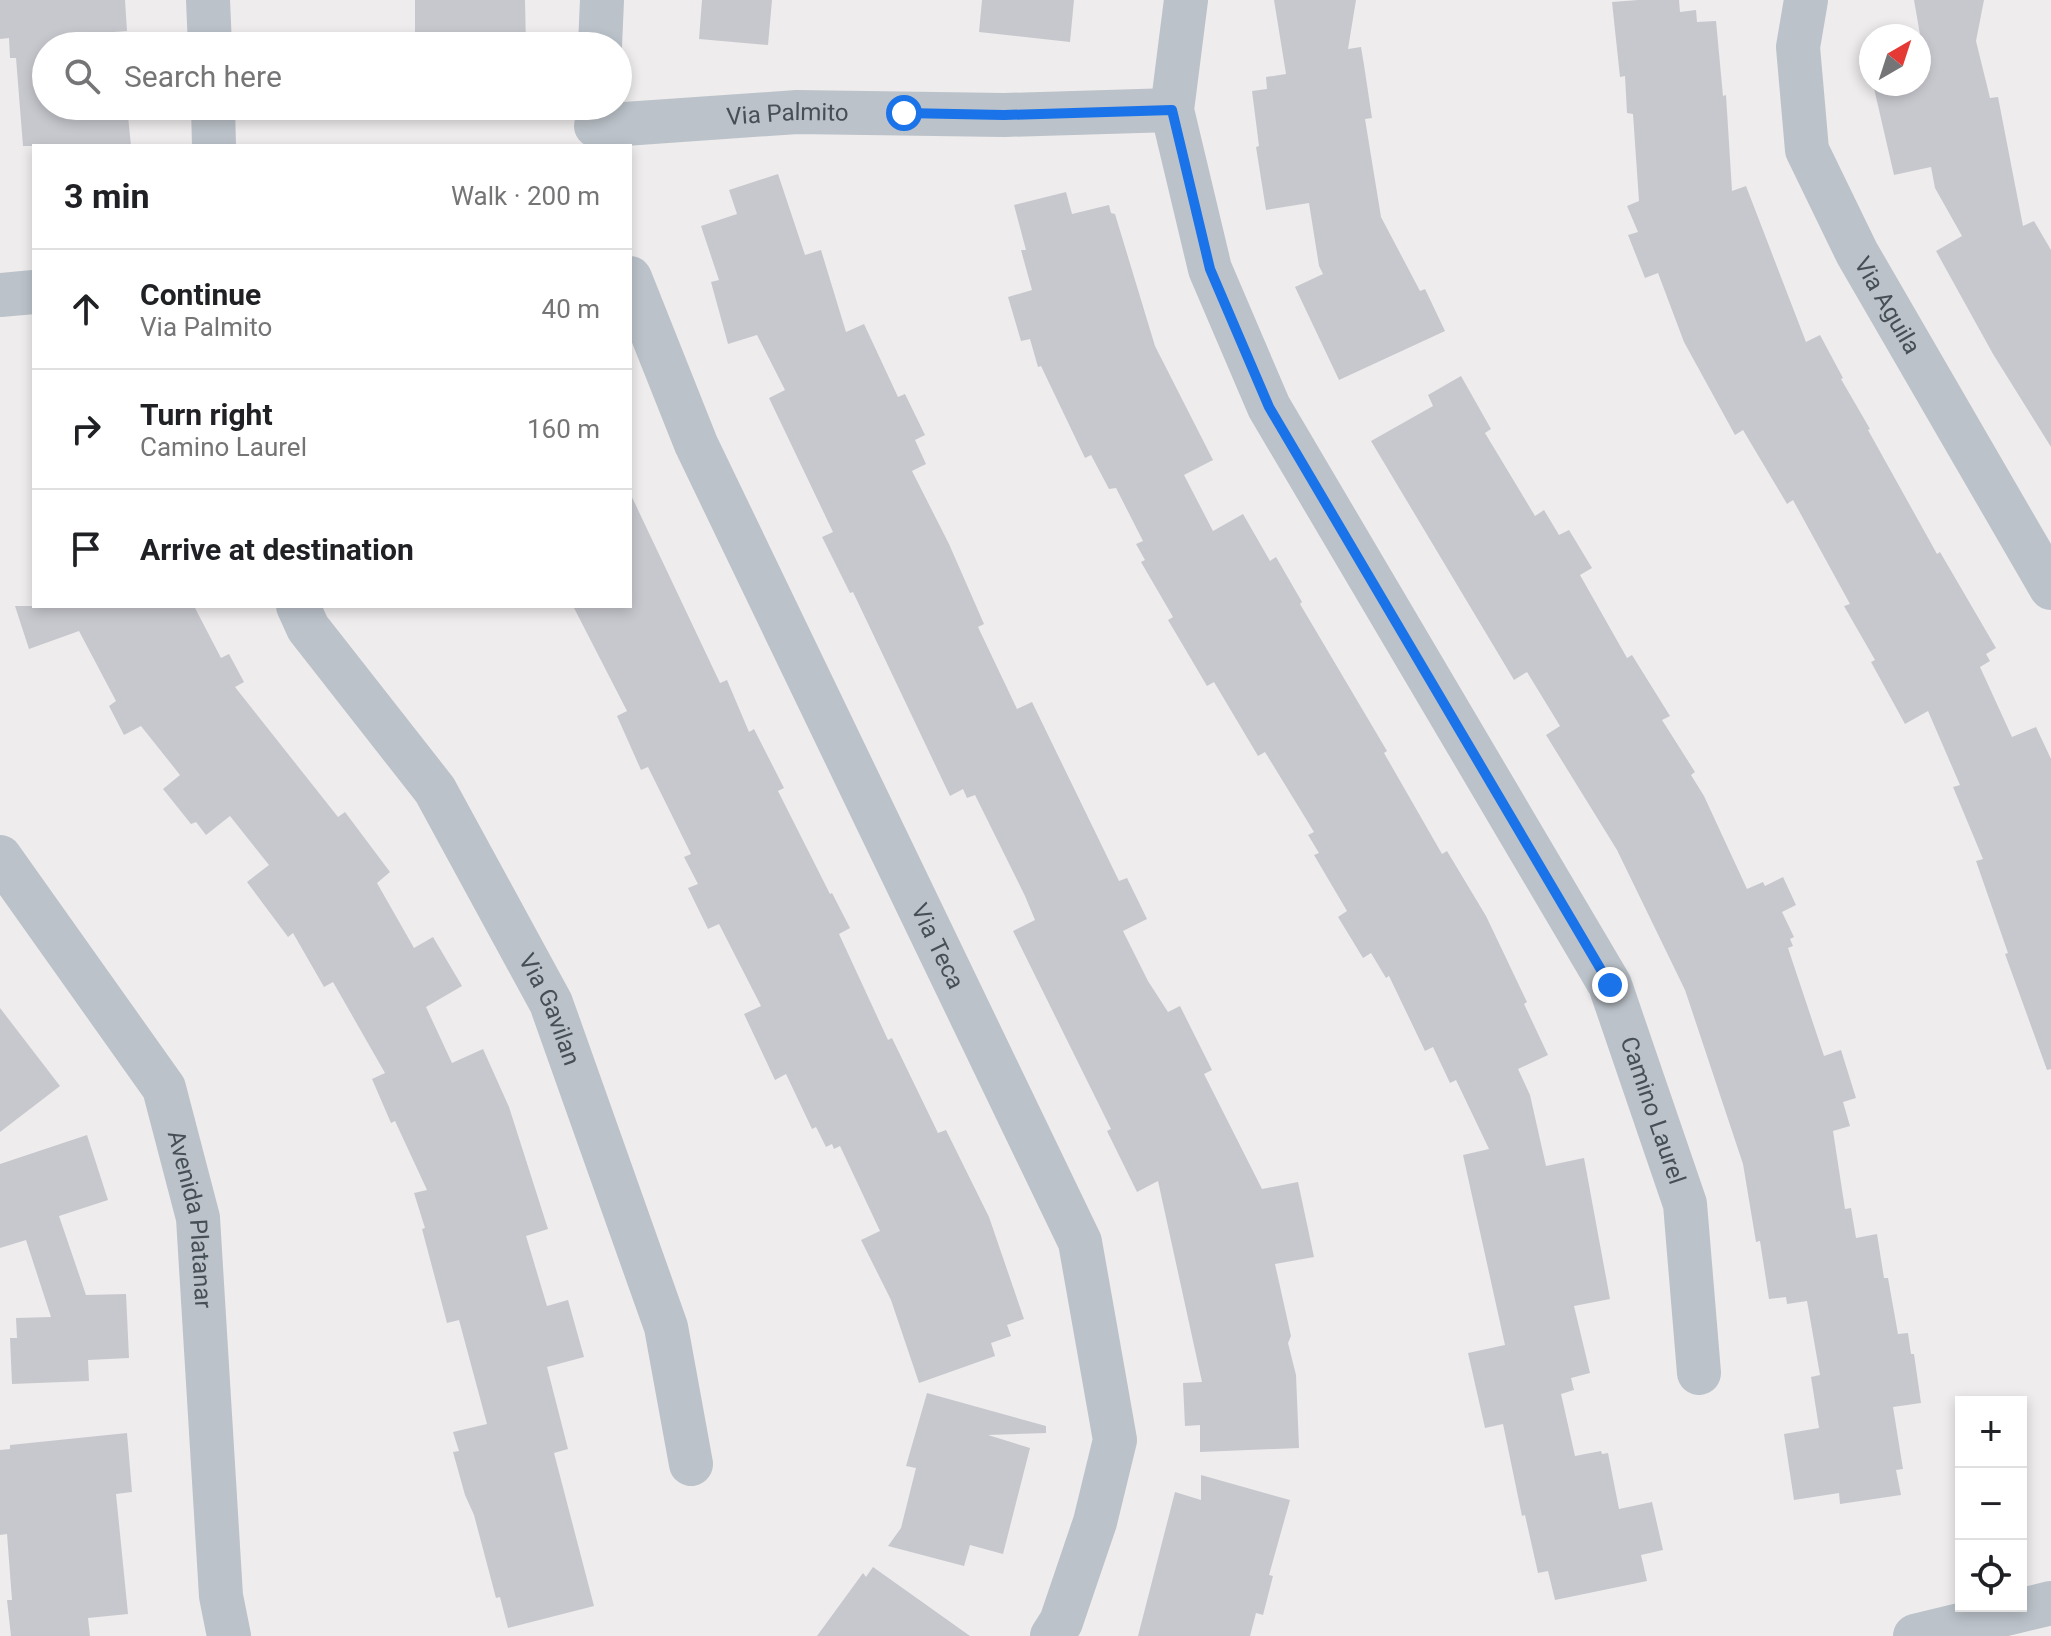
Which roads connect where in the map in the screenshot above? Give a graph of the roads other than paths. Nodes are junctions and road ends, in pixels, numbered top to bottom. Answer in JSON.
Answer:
{"nodes":[{"id":1,"x":208,"y":0,"type":"edge"},
{"id":2,"x":602,"y":0,"type":"edge"},
{"id":3,"x":1186,"y":0,"type":"edge"},
{"id":4,"x":1806,"y":0,"type":"edge"},
{"id":5,"x":209,"y":32,"type":"edge"},
{"id":6,"x":601,"y":32,"type":"edge"},
{"id":7,"x":1172,"y":110,"type":"junction"},
{"id":8,"x":213,"y":120,"type":"edge"},
{"id":9,"x":597,"y":126,"type":"edge"},
{"id":10,"x":214,"y":144,"type":"edge"},
{"id":11,"x":632,"y":283,"type":"edge"},
{"id":12,"x":32,"y":292,"type":"edge"},
{"id":13,"x":0,"y":295,"type":"edge"},
{"id":14,"x":2051,"y":588,"type":"edge"},
{"id":15,"x":299,"y":608,"type":"edge"},
{"id":16,"x":0,"y":857,"type":"edge"},
{"id":17,"x":1699,"y":1373,"type":"dead end"},
{"id":18,"x":691,"y":1464,"type":"dead end"},
{"id":19,"x":2051,"y":1603,"type":"edge"},
{"id":20,"x":229,"y":1636,"type":"edge"},
{"id":21,"x":1052,"y":1636,"type":"edge"},
{"id":22,"x":1915,"y":1636,"type":"edge"}],
"edges":[{"from":1,"to":5,"type":"street"},
{"from":2,"to":6,"type":"street"},
{"from":3,"to":7,"type":"street","name":"Camino Laurel"},
{"from":4,"to":14,"type":"street","name":"Via Aguila"},
{"from":7,"to":9,"type":"street","name":"Via Palmito"},
{"from":7,"to":17,"type":"street","name":"Camino Laurel"},
{"from":8,"to":10,"type":"street"},
{"from":11,"to":21,"type":"street","name":"Via Teca"},
{"from":12,"to":13,"type":"street"},
{"from":15,"to":18,"type":"street","name":"Via Gavilan"},
{"from":16,"to":20,"type":"street","name":"Avenida Platanar"},
{"from":19,"to":22,"type":"street"}]}
